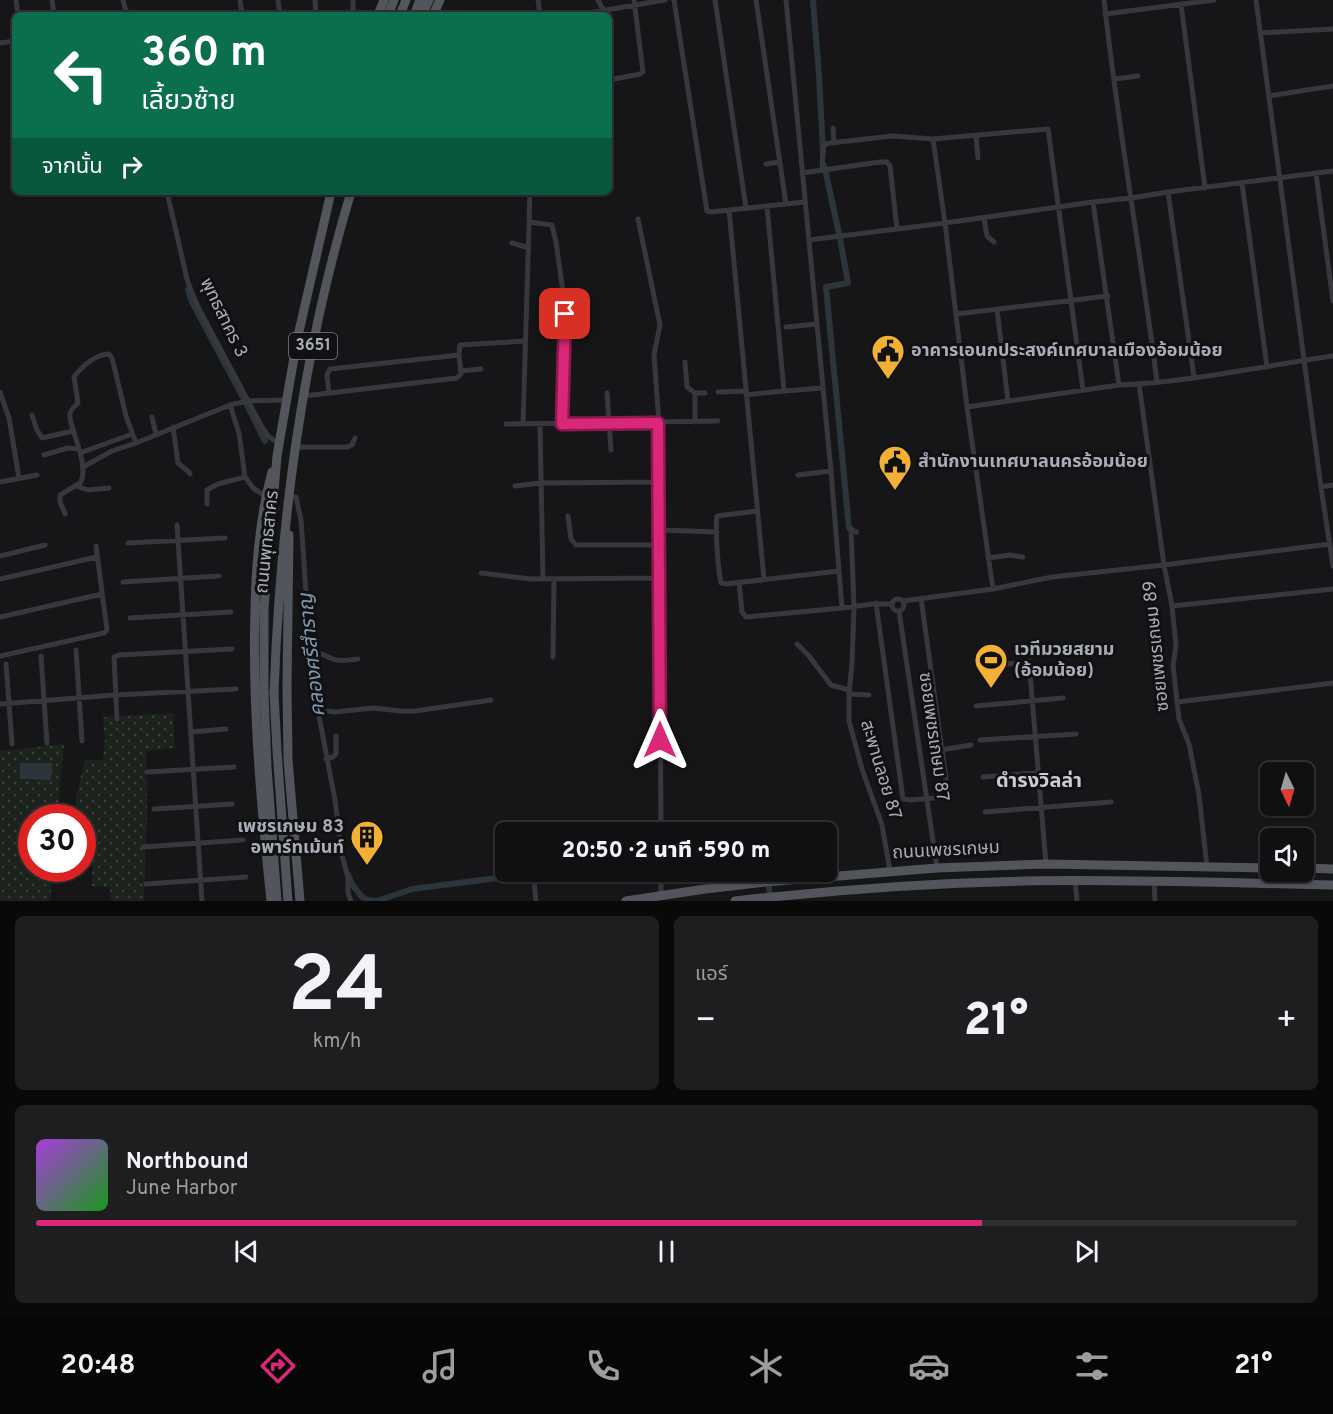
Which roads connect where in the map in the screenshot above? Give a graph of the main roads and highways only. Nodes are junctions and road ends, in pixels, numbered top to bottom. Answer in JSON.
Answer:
{"nodes":[{"id":1,"x":331,"y":195,"type":"edge"},
{"id":2,"x":350,"y":195,"type":"edge"},
{"id":3,"x":277,"y":456,"type":"junction"},
{"id":4,"x":291,"y":499,"type":"junction"},
{"id":5,"x":269,"y":693,"type":"junction"},
{"id":6,"x":1003,"y":865,"type":"junction"},
{"id":7,"x":937,"y":867,"type":"junction"},
{"id":8,"x":1260,"y":868,"type":"edge"},
{"id":9,"x":1314,"y":868,"type":"edge"},
{"id":10,"x":909,"y":869,"type":"junction"},
{"id":11,"x":1333,"y":869,"type":"edge"},
{"id":12,"x":1005,"y":881,"type":"junction"},
{"id":13,"x":298,"y":883,"type":"junction"},
{"id":14,"x":269,"y":884,"type":"junction"},
{"id":15,"x":939,"y":884,"type":"junction"},
{"id":16,"x":911,"y":885,"type":"junction"},
{"id":17,"x":1333,"y":885,"type":"edge"},
{"id":18,"x":822,"y":896,"type":"edge"},
{"id":19,"x":271,"y":901,"type":"edge"},
{"id":20,"x":277,"y":901,"type":"edge"},
{"id":21,"x":288,"y":901,"type":"edge"},
{"id":22,"x":300,"y":901,"type":"edge"},
{"id":23,"x":626,"y":901,"type":"edge"},
{"id":24,"x":735,"y":901,"type":"edge"}],
"edges":[{"from":1,"to":3,"type":"main road","name":"ถนนพุทธสาคร","number":"3651"},
{"from":2,"to":4,"type":"main road","name":"ถนนพุทธสาคร","number":"3651"},
{"from":3,"to":5,"type":"main road","name":"ถนนพุทธสาคร","number":"3651"},
{"from":3,"to":14,"type":"main road"},
{"from":4,"to":5,"type":"main road","name":"ถนนพุทธสาคร","number":"3651"},
{"from":4,"to":13,"type":"main road"},
{"from":5,"to":20,"type":"main road","name":"ถนนพุทธสาคร","number":"3651","bridge":true},
{"from":5,"to":21,"type":"main road","name":"ถนนพุทธสาคร","number":"3651","bridge":true},
{"from":6,"to":7,"type":"main road","name":"ถนนเพชรเกษม"},
{"from":6,"to":8,"type":"main road","name":"ถนนเพชรเกษม"},
{"from":6,"to":12,"type":"main road"},
{"from":7,"to":10,"type":"main road","name":"ถนนเพชรเกษม"},
{"from":7,"to":15,"type":"main road"},
{"from":9,"to":11,"type":"main road"},
{"from":10,"to":16,"type":"main road"},
{"from":10,"to":23,"type":"main road","name":"ถนนเพชรเกษม"},
{"from":12,"to":15,"type":"main road","name":"ถนนเพชรเกษม"},
{"from":12,"to":17,"type":"main road","name":"ถนนเพชรเกษม"},
{"from":13,"to":14,"type":"main road"},
{"from":13,"to":22,"type":"main road"},
{"from":14,"to":19,"type":"main road"},
{"from":15,"to":16,"type":"main road","name":"ถนนเพชรเกษม"},
{"from":16,"to":18,"type":"main road","name":"ถนนเพชรเกษม"},
{"from":18,"to":24,"type":"main road","name":"ถนนเพชรเกษม"}]}
